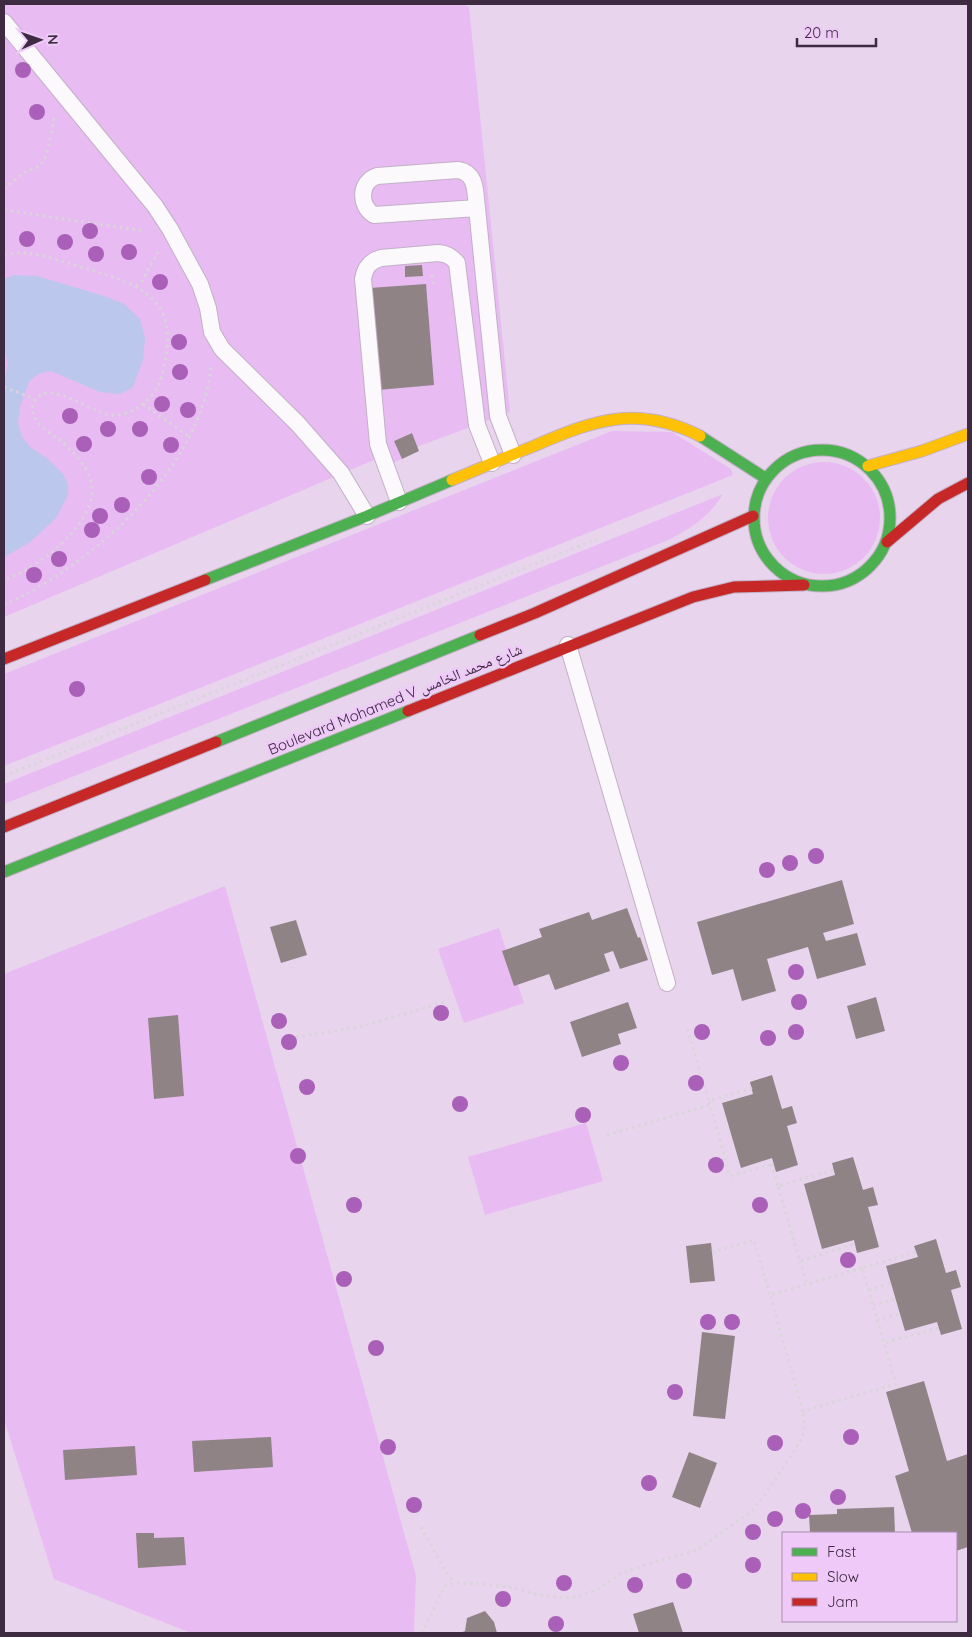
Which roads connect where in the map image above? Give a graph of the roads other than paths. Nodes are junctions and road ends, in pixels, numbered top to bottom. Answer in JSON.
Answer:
{"nodes":[{"id":1,"x":4,"y":22,"type":"edge"},
{"id":2,"x":477,"y":208,"type":"junction"},
{"id":3,"x":968,"y":434,"type":"edge"},
{"id":4,"x":512,"y":455,"type":"junction"},
{"id":5,"x":492,"y":464,"type":"junction"},
{"id":6,"x":868,"y":466,"type":"junction"},
{"id":7,"x":766,"y":478,"type":"junction"},
{"id":8,"x":968,"y":483,"type":"edge"},
{"id":9,"x":399,"y":502,"type":"junction"},
{"id":10,"x":367,"y":516,"type":"junction"},
{"id":11,"x":753,"y":516,"type":"junction"},
{"id":12,"x":887,"y":542,"type":"junction"},
{"id":13,"x":804,"y":585,"type":"junction"},
{"id":14,"x":568,"y":646,"type":"junction"},
{"id":15,"x":4,"y":659,"type":"edge"},
{"id":16,"x":4,"y":827,"type":"edge"},
{"id":17,"x":4,"y":872,"type":"edge"},
{"id":18,"x":667,"y":983,"type":"dead end"}],
"edges":[{"from":1,"to":10,"type":"lane"},
{"from":2,"to":2,"type":"lane"},
{"from":2,"to":4,"type":"lane"},
{"from":3,"to":6,"type":"main road"},
{"from":4,"to":5,"type":"main road"},
{"from":4,"to":7,"type":"main road"},
{"from":5,"to":9,"type":"main road"},
{"from":5,"to":9,"type":"lane"},
{"from":6,"to":7,"type":"main road"},
{"from":6,"to":12,"type":"main road"},
{"from":7,"to":11,"type":"main road"},
{"from":8,"to":12,"type":"main road"},
{"from":9,"to":10,"type":"main road"},
{"from":10,"to":15,"type":"main road"},
{"from":11,"to":13,"type":"main road"},
{"from":11,"to":16,"type":"main road","name":"Boulevard Mohamed V شارع محمد الخامس"},
{"from":12,"to":13,"type":"main road"},
{"from":13,"to":14,"type":"main road","name":"Boulevard Mohamed V شارع محمد الخامس"},
{"from":14,"to":17,"type":"main road","name":"Boulevard Mohamed V شارع محمد الخامس"},
{"from":14,"to":18,"type":"lane"}]}
